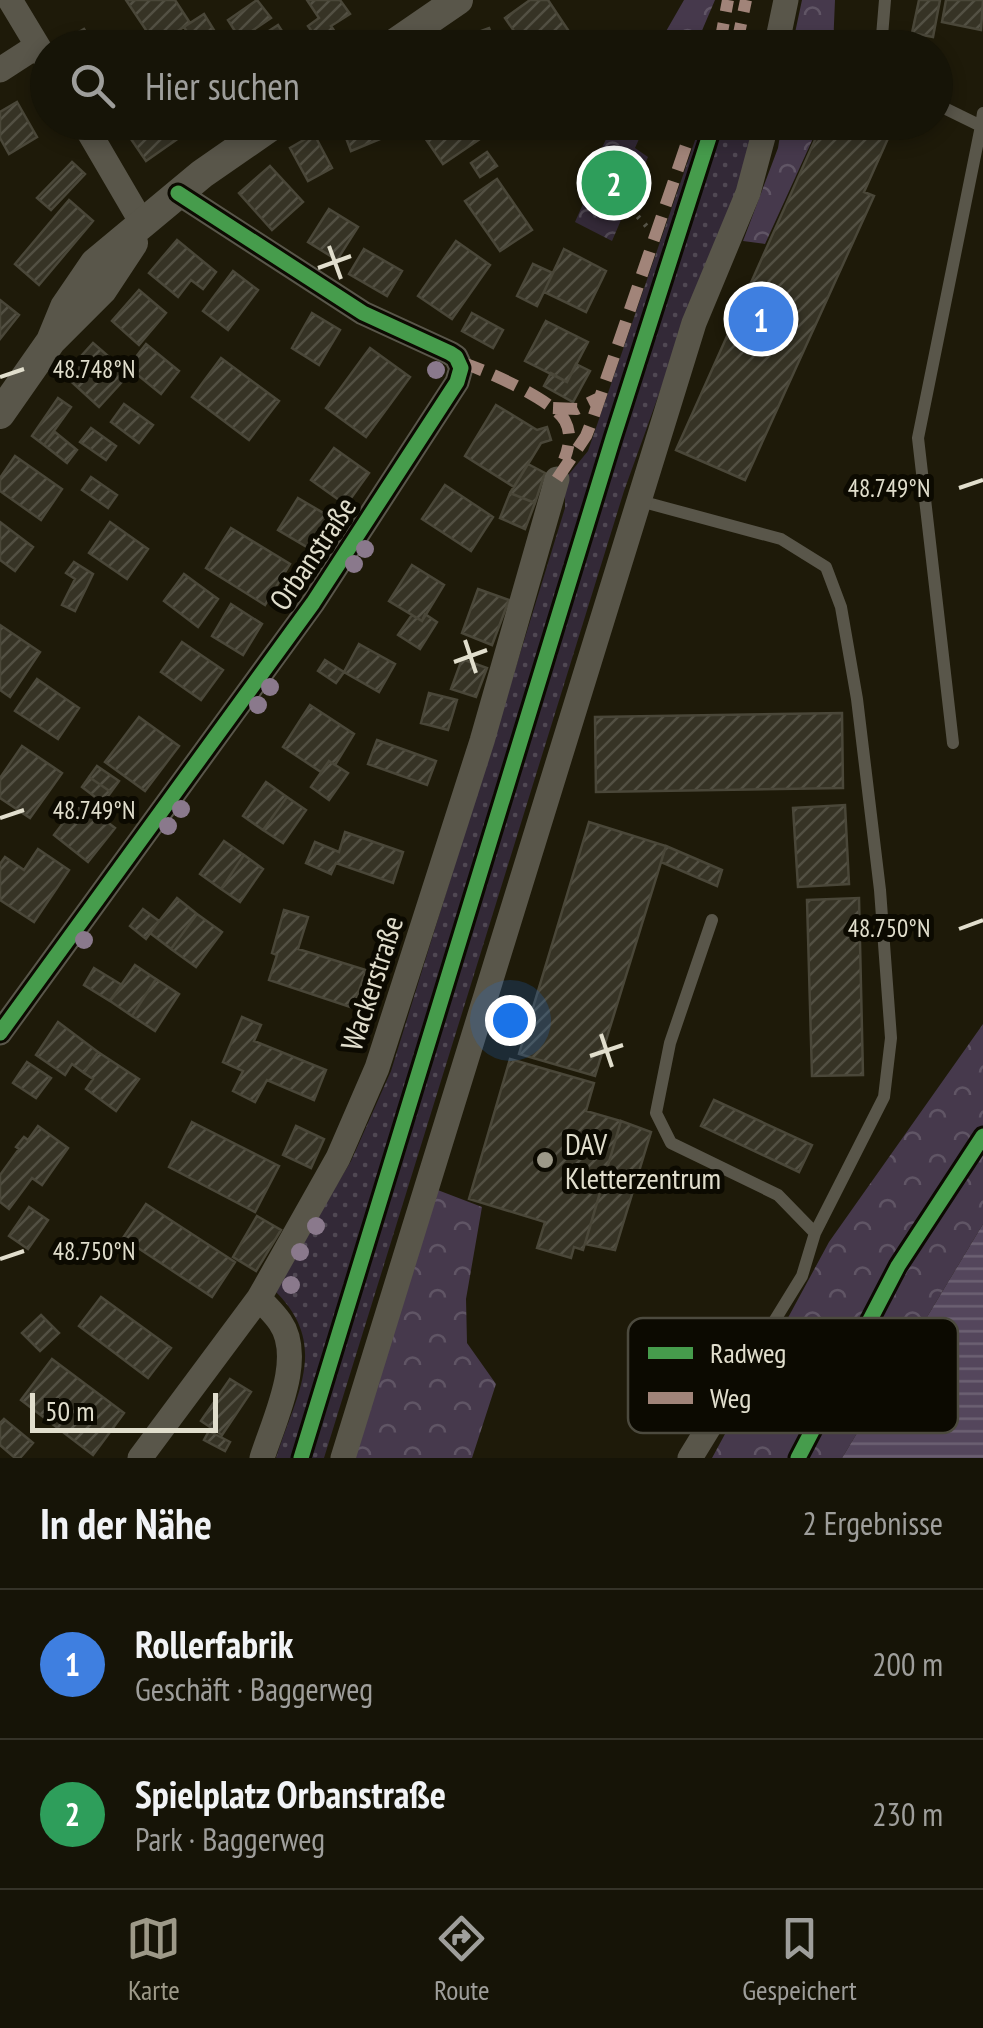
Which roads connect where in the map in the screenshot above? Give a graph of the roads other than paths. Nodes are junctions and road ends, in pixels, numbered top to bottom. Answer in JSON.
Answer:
{"nodes":[{"id":1,"x":10,"y":0,"type":"edge"},
{"id":2,"x":458,"y":0,"type":"edge"},
{"id":3,"x":786,"y":0,"type":"edge"},
{"id":4,"x":884,"y":0,"type":"edge"},
{"id":5,"x":414,"y":30,"type":"edge"},
{"id":6,"x":780,"y":30,"type":"edge"},
{"id":7,"x":882,"y":30,"type":"edge"},
{"id":8,"x":30,"y":34,"type":"edge"},
{"id":9,"x":30,"y":59,"type":"edge"},
{"id":10,"x":0,"y":70,"type":"edge"},
{"id":11,"x":953,"y":110,"type":"edge"},
{"id":12,"x":982,"y":120,"type":"edge"},
{"id":13,"x":94,"y":140,"type":"edge"},
{"id":14,"x":252,"y":140,"type":"edge"},
{"id":15,"x":762,"y":140,"type":"edge"},
{"id":16,"x":178,"y":193,"type":"junction"},
{"id":17,"x":142,"y":223,"type":"junction"},
{"id":18,"x":0,"y":414,"type":"edge"},
{"id":19,"x":557,"y":479,"type":"dead end"},
{"id":20,"x":640,"y":501,"type":"junction"},
{"id":21,"x":954,"y":743,"type":"dead end"},
{"id":22,"x":712,"y":920,"type":"dead end"},
{"id":23,"x":0,"y":1032,"type":"edge"},
{"id":24,"x":815,"y":1233,"type":"junction"},
{"id":25,"x":258,"y":1298,"type":"junction"},
{"id":26,"x":776,"y":1318,"type":"edge"},
{"id":27,"x":705,"y":1433,"type":"edge"},
{"id":28,"x":140,"y":1458,"type":"edge"},
{"id":29,"x":262,"y":1458,"type":"edge"},
{"id":30,"x":342,"y":1458,"type":"edge"},
{"id":31,"x":690,"y":1458,"type":"edge"}],
"edges":[{"from":1,"to":8,"type":"street"},
{"from":2,"to":5,"type":"street"},
{"from":3,"to":6,"type":"street"},
{"from":4,"to":7,"type":"lane"},
{"from":9,"to":10,"type":"street"},
{"from":11,"to":12,"type":"lane"},
{"from":12,"to":21,"type":"lane"},
{"from":13,"to":17,"type":"street"},
{"from":14,"to":16,"type":"street"},
{"from":15,"to":20,"type":"street"},
{"from":16,"to":17,"type":"street"},
{"from":16,"to":23,"type":"street","name":"Orbanstraße"},
{"from":17,"to":18,"type":"street"},
{"from":19,"to":25,"type":"street","name":"Wackerstraße"},
{"from":20,"to":24,"type":"lane"},
{"from":20,"to":30,"type":"street"},
{"from":22,"to":24,"type":"lane"},
{"from":24,"to":26,"type":"lane"},
{"from":25,"to":28,"type":"street","name":"Wackerstraße"},
{"from":25,"to":29,"type":"street"},
{"from":27,"to":31,"type":"street"}]}
